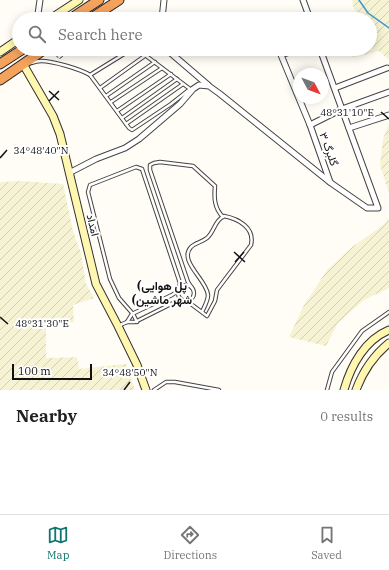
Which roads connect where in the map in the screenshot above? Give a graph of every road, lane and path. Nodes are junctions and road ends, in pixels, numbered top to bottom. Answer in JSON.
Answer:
{"nodes":[{"id":1,"x":40,"y":0,"type":"edge"},
{"id":2,"x":79,"y":0,"type":"edge"},
{"id":3,"x":99,"y":0,"type":"edge"},
{"id":4,"x":119,"y":0,"type":"edge"},
{"id":5,"x":164,"y":0,"type":"edge"},
{"id":6,"x":303,"y":0,"type":"edge"},
{"id":7,"x":38,"y":12,"type":"edge"},
{"id":8,"x":61,"y":12,"type":"edge"},
{"id":9,"x":81,"y":12,"type":"edge"},
{"id":10,"x":101,"y":12,"type":"edge"},
{"id":11,"x":163,"y":12,"type":"edge"},
{"id":12,"x":307,"y":12,"type":"edge"},
{"id":13,"x":12,"y":44,"type":"edge"},
{"id":14,"x":0,"y":52,"type":"edge"},
{"id":15,"x":12,"y":56,"type":"edge"},
{"id":16,"x":35,"y":56,"type":"edge"},
{"id":17,"x":121,"y":56,"type":"edge"},
{"id":18,"x":145,"y":56,"type":"edge"},
{"id":19,"x":147,"y":56,"type":"edge"},
{"id":20,"x":174,"y":56,"type":"edge"},
{"id":21,"x":281,"y":56,"type":"edge"},
{"id":22,"x":323,"y":56,"type":"edge"},
{"id":23,"x":155,"y":62,"type":"junction"},
{"id":24,"x":0,"y":64,"type":"edge"},
{"id":25,"x":23,"y":64,"type":"junction"},
{"id":26,"x":162,"y":68,"type":"junction"},
{"id":27,"x":387,"y":68,"type":"dead end"},
{"id":28,"x":171,"y":74,"type":"junction"},
{"id":29,"x":90,"y":75,"type":"junction"},
{"id":30,"x":177,"y":79,"type":"junction"},
{"id":31,"x":0,"y":80,"type":"edge"},
{"id":32,"x":183,"y":84,"type":"junction"},
{"id":33,"x":209,"y":86,"type":"junction"},
{"id":34,"x":100,"y":88,"type":"junction"},
{"id":35,"x":335,"y":88,"type":"junction"},
{"id":36,"x":389,"y":92,"type":"edge"},
{"id":37,"x":106,"y":96,"type":"junction"},
{"id":38,"x":111,"y":102,"type":"junction"},
{"id":39,"x":342,"y":109,"type":"junction"},
{"id":40,"x":117,"y":111,"type":"junction"},
{"id":41,"x":389,"y":115,"type":"edge"},
{"id":42,"x":122,"y":118,"type":"junction"},
{"id":43,"x":126,"y":124,"type":"junction"},
{"id":44,"x":310,"y":125,"type":"junction"},
{"id":45,"x":349,"y":128,"type":"junction"},
{"id":46,"x":150,"y":170,"type":"junction"},
{"id":47,"x":69,"y":173,"type":"junction"},
{"id":48,"x":144,"y":173,"type":"junction"},
{"id":49,"x":331,"y":183,"type":"junction"},
{"id":50,"x":223,"y":217,"type":"junction"},
{"id":51,"x":192,"y":288,"type":"junction"},
{"id":52,"x":178,"y":290,"type":"junction"},
{"id":53,"x":182,"y":300,"type":"junction"},
{"id":54,"x":187,"y":301,"type":"junction"},
{"id":55,"x":202,"y":312,"type":"junction"},
{"id":56,"x":389,"y":312,"type":"edge"},
{"id":57,"x":133,"y":314,"type":"junction"},
{"id":58,"x":127,"y":322,"type":"junction"},
{"id":59,"x":137,"y":322,"type":"junction"},
{"id":60,"x":118,"y":326,"type":"junction"},
{"id":61,"x":389,"y":330,"type":"edge"},
{"id":62,"x":389,"y":343,"type":"edge"},
{"id":63,"x":146,"y":390,"type":"edge"},
{"id":64,"x":154,"y":390,"type":"edge"},
{"id":65,"x":219,"y":390,"type":"edge"},
{"id":66,"x":327,"y":390,"type":"edge"},
{"id":67,"x":344,"y":390,"type":"edge"},
{"id":68,"x":356,"y":390,"type":"edge"}],
"edges":[{"from":1,"to":7,"type":"street"},
{"from":2,"to":8,"type":"street"},
{"from":3,"to":9,"type":"highway"},
{"from":4,"to":10,"type":"highway"},
{"from":5,"to":11,"type":"street"},
{"from":6,"to":12,"type":"street"},
{"from":13,"to":14,"type":"street"},
{"from":15,"to":24,"type":"highway"},
{"from":16,"to":25,"type":"highway"},
{"from":17,"to":29,"type":"lane"},
{"from":18,"to":34,"type":"lane"},
{"from":19,"to":23,"type":"lane"},
{"from":20,"to":33,"type":"street"},
{"from":21,"to":44,"type":"street","name":"گلبرگ ۳"},
{"from":22,"to":35,"type":"street"},
{"from":23,"to":26,"type":"lane"},
{"from":23,"to":37,"type":"lane"},
{"from":25,"to":29,"type":"lane"},
{"from":25,"to":31,"type":"highway"},
{"from":25,"to":47,"type":"street","name":"امداد"},
{"from":26,"to":28,"type":"lane"},
{"from":26,"to":38,"type":"lane"},
{"from":27,"to":35,"type":"street"},
{"from":28,"to":30,"type":"lane"},
{"from":28,"to":40,"type":"lane"},
{"from":29,"to":34,"type":"lane"},
{"from":30,"to":32,"type":"lane"},
{"from":30,"to":42,"type":"lane"},
{"from":32,"to":43,"type":"lane"},
{"from":32,"to":43,"type":"lane"},
{"from":33,"to":47,"type":"street"},
{"from":33,"to":49,"type":"street"},
{"from":34,"to":37,"type":"lane"},
{"from":35,"to":39,"type":"street"},
{"from":36,"to":39,"type":"street"},
{"from":37,"to":38,"type":"lane"},
{"from":38,"to":40,"type":"lane"},
{"from":39,"to":44,"type":"street"},
{"from":39,"to":45,"type":"street"},
{"from":40,"to":42,"type":"lane"},
{"from":41,"to":45,"type":"street"},
{"from":42,"to":43,"type":"lane"},
{"from":44,"to":49,"type":"street","name":"گلبرگ ۳"},
{"from":45,"to":49,"type":"street"},
{"from":46,"to":48,"type":"lane"},
{"from":46,"to":50,"type":"lane"},
{"from":46,"to":51,"type":"lane"},
{"from":47,"to":60,"type":"street","name":"امداد"},
{"from":48,"to":52,"type":"lane"},
{"from":48,"to":57,"type":"lane"},
{"from":50,"to":55,"type":"lane"},
{"from":50,"to":55,"type":"lane"},
{"from":51,"to":52,"type":"lane"},
{"from":51,"to":54,"type":"lane"},
{"from":52,"to":53,"type":"lane"},
{"from":52,"to":57,"type":"lane"},
{"from":53,"to":54,"type":"lane"},
{"from":53,"to":59,"type":"lane"},
{"from":54,"to":55,"type":"lane"},
{"from":56,"to":66,"type":"lane"},
{"from":57,"to":58,"type":"lane"},
{"from":57,"to":59,"type":"lane"},
{"from":58,"to":59,"type":"lane"},
{"from":58,"to":60,"type":"lane"},
{"from":60,"to":63,"type":"street","name":"امداد"},
{"from":61,"to":67,"type":"street"},
{"from":62,"to":68,"type":"street"},
{"from":64,"to":65,"type":"lane"}]}
